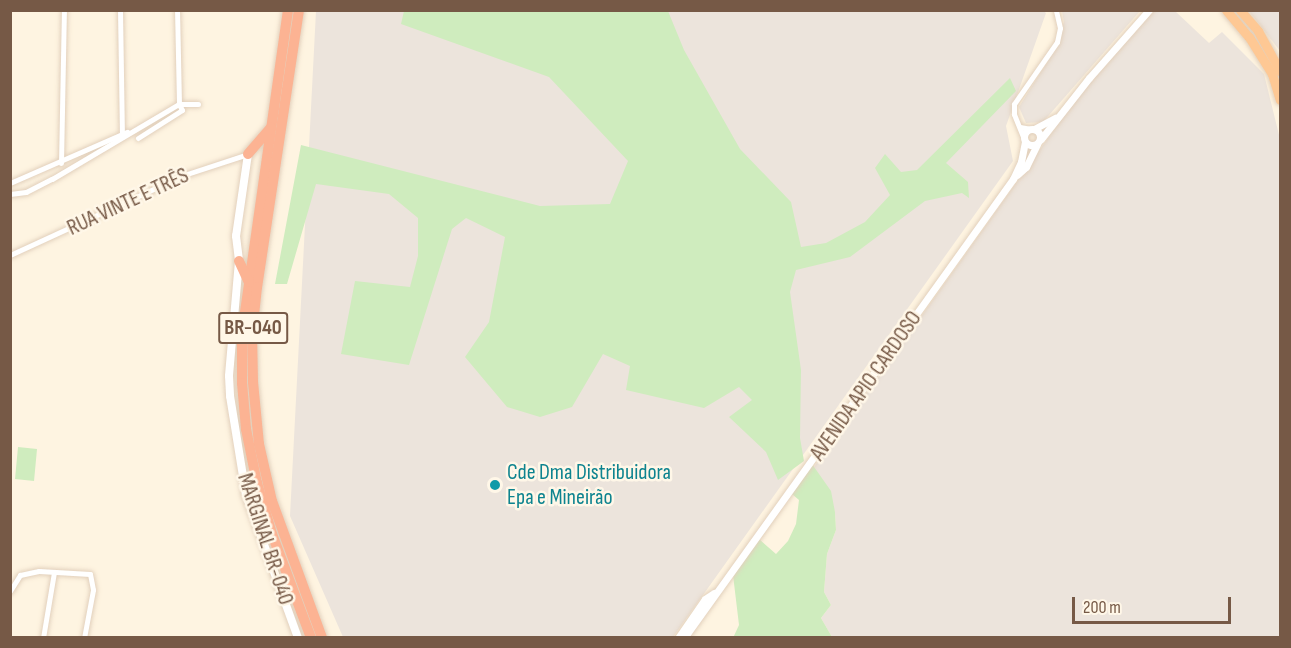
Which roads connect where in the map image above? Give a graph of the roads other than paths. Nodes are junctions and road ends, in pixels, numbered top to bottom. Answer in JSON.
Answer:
{"nodes":[{"id":1,"x":64,"y":10,"type":"edge"},
{"id":2,"x":120,"y":10,"type":"edge"},
{"id":3,"x":177,"y":10,"type":"edge"},
{"id":4,"x":288,"y":10,"type":"edge"},
{"id":5,"x":299,"y":10,"type":"edge"},
{"id":6,"x":1056,"y":10,"type":"edge"},
{"id":7,"x":1149,"y":10,"type":"edge"},
{"id":8,"x":1226,"y":10,"type":"edge"},
{"id":9,"x":1240,"y":10,"type":"edge"},
{"id":10,"x":1281,"y":71,"type":"edge"},
{"id":11,"x":1281,"y":100,"type":"edge"},
{"id":12,"x":179,"y":104,"type":"junction"},
{"id":13,"x":198,"y":104,"type":"dead end"},
{"id":14,"x":1057,"y":116,"type":"junction"},
{"id":15,"x":271,"y":127,"type":"junction"},
{"id":16,"x":1020,"y":127,"type":"junction"},
{"id":17,"x":1032,"y":129,"type":"junction"},
{"id":18,"x":121,"y":136,"type":"junction"},
{"id":19,"x":138,"y":138,"type":"dead end"},
{"id":20,"x":1025,"y":140,"type":"junction"},
{"id":21,"x":1039,"y":141,"type":"junction"},
{"id":22,"x":248,"y":154,"type":"junction"},
{"id":23,"x":61,"y":163,"type":"junction"},
{"id":24,"x":1013,"y":178,"type":"junction"},
{"id":25,"x":10,"y":183,"type":"edge"},
{"id":26,"x":10,"y":195,"type":"edge"},
{"id":27,"x":10,"y":255,"type":"edge"},
{"id":28,"x":238,"y":261,"type":"junction"},
{"id":29,"x":249,"y":283,"type":"junction"},
{"id":30,"x":54,"y":572,"type":"junction"},
{"id":31,"x":10,"y":591,"type":"edge"},
{"id":32,"x":716,"y":591,"type":"junction"},
{"id":33,"x":43,"y":638,"type":"edge"},
{"id":34,"x":84,"y":638,"type":"edge"},
{"id":35,"x":298,"y":638,"type":"edge"},
{"id":36,"x":311,"y":638,"type":"edge"},
{"id":37,"x":322,"y":638,"type":"edge"},
{"id":38,"x":678,"y":638,"type":"edge"},
{"id":39,"x":684,"y":638,"type":"edge"}],
"edges":[{"from":1,"to":23,"type":"street"},
{"from":2,"to":18,"type":"street"},
{"from":3,"to":12,"type":"street"},
{"from":4,"to":15,"type":"highway","number":"BR-040"},
{"from":5,"to":37,"type":"highway","number":"BR-040"},
{"from":6,"to":16,"type":"street"},
{"from":7,"to":14,"type":"street","name":"AVENIDA APIO CARDOSO"},
{"from":8,"to":11,"type":"highway"},
{"from":9,"to":10,"type":"highway"},
{"from":12,"to":13,"type":"street"},
{"from":12,"to":18,"type":"street"},
{"from":12,"to":19,"type":"street"},
{"from":14,"to":17,"type":"street","name":"AVENIDA APIO CARDOSO"},
{"from":14,"to":21,"type":"street","name":"AVENIDA APIO CARDOSO"},
{"from":15,"to":22,"type":"highway"},
{"from":15,"to":29,"type":"highway","number":"BR-040"},
{"from":16,"to":17,"type":"street"},
{"from":16,"to":20,"type":"street"},
{"from":17,"to":20,"type":"street"},
{"from":17,"to":21,"type":"street"},
{"from":18,"to":23,"type":"street"},
{"from":18,"to":26,"type":"street"},
{"from":20,"to":21,"type":"street"},
{"from":20,"to":24,"type":"street","name":"AVENIDA APIO CARDOSO"},
{"from":21,"to":24,"type":"street","name":"AVENIDA APIO CARDOSO"},
{"from":22,"to":27,"type":"street","name":"RUA VINTE E TRÊS"},
{"from":22,"to":28,"type":"main road","name":"MARGINAL BR-040"},
{"from":23,"to":25,"type":"street"},
{"from":24,"to":32,"type":"street","name":"AVENIDA APIO CARDOSO"},
{"from":28,"to":29,"type":"highway"},
{"from":28,"to":35,"type":"main road","name":"MARGINAL BR-040"},
{"from":29,"to":36,"type":"highway","number":"BR-040"},
{"from":30,"to":31,"type":"street"},
{"from":30,"to":33,"type":"street"},
{"from":30,"to":34,"type":"street"},
{"from":32,"to":38,"type":"street","name":"AVENIDA APIO CARDOSO"},
{"from":32,"to":39,"type":"street","name":"AVENIDA APIO CARDOSO"}]}
